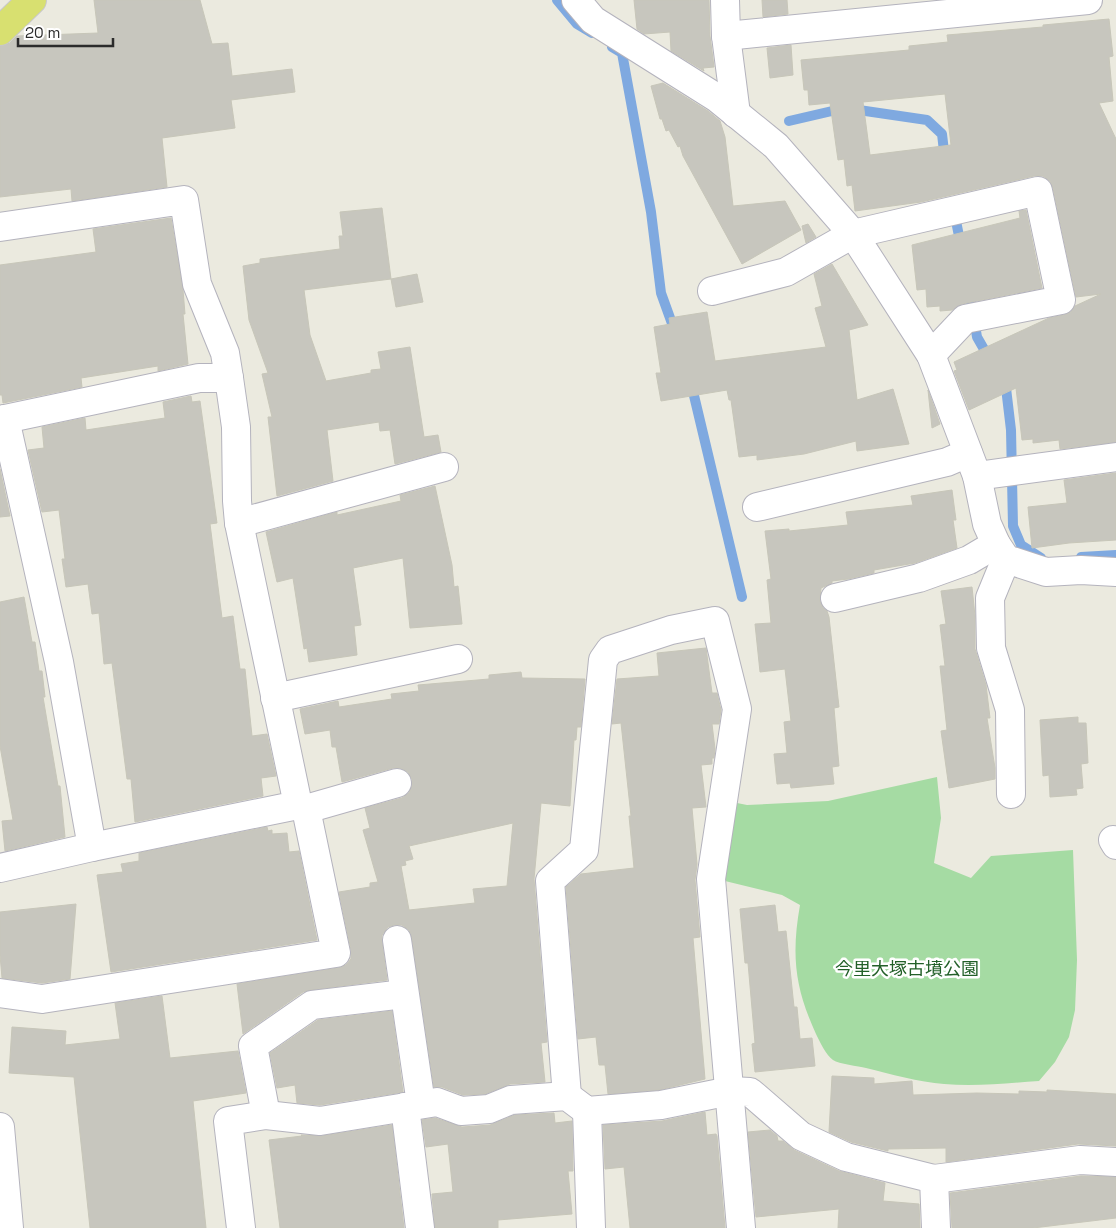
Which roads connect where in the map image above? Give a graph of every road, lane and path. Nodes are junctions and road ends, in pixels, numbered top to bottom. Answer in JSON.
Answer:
{"nodes":[{"id":1,"x":32,"y":0,"type":"edge"},
{"id":2,"x":576,"y":0,"type":"edge"},
{"id":3,"x":725,"y":0,"type":"edge"},
{"id":4,"x":1088,"y":0,"type":"edge"},
{"id":5,"x":0,"y":32,"type":"edge"},
{"id":6,"x":726,"y":36,"type":"junction"},
{"id":7,"x":736,"y":114,"type":"junction"},
{"id":8,"x":0,"y":227,"type":"edge"},
{"id":9,"x":853,"y":234,"type":"junction"},
{"id":10,"x":712,"y":291,"type":"dead end"},
{"id":11,"x":931,"y":355,"type":"junction"},
{"id":12,"x":229,"y":378,"type":"junction"},
{"id":13,"x":2,"y":420,"type":"edge"},
{"id":14,"x":1116,"y":457,"type":"edge"},
{"id":15,"x":973,"y":464,"type":"junction"},
{"id":16,"x":444,"y":467,"type":"dead end"},
{"id":17,"x":757,"y":507,"type":"dead end"},
{"id":18,"x":239,"y":523,"type":"junction"},
{"id":19,"x":1001,"y":552,"type":"junction"},
{"id":20,"x":1116,"y":572,"type":"edge"},
{"id":21,"x":835,"y":598,"type":"dead end"},
{"id":22,"x":458,"y":659,"type":"dead end"},
{"id":23,"x":275,"y":698,"type":"junction"},
{"id":24,"x":397,"y":783,"type":"dead end"},
{"id":25,"x":1011,"y":794,"type":"dead end"},
{"id":26,"x":302,"y":807,"type":"junction"},
{"id":27,"x":92,"y":847,"type":"junction"},
{"id":28,"x":0,"y":868,"type":"edge"},
{"id":29,"x":397,"y":940,"type":"dead end"},
{"id":30,"x":0,"y":993,"type":"edge"},
{"id":31,"x":404,"y":994,"type":"junction"},
{"id":32,"x":730,"y":1091,"type":"junction"},
{"id":33,"x":577,"y":1103,"type":"junction"},
{"id":34,"x":413,"y":1106,"type":"junction"},
{"id":35,"x":266,"y":1115,"type":"junction"},
{"id":36,"x":0,"y":1126,"type":"edge"},
{"id":37,"x":1116,"y":1162,"type":"edge"},
{"id":38,"x":934,"y":1179,"type":"junction"},
{"id":39,"x":9,"y":1228,"type":"edge"},
{"id":40,"x":241,"y":1228,"type":"edge"},
{"id":41,"x":420,"y":1228,"type":"edge"},
{"id":42,"x":591,"y":1228,"type":"edge"},
{"id":43,"x":741,"y":1228,"type":"edge"},
{"id":44,"x":936,"y":1228,"type":"edge"}],
"edges":[{"from":1,"to":5,"type":"main road"},
{"from":2,"to":7,"type":"street"},
{"from":3,"to":6,"type":"street"},
{"from":4,"to":6,"type":"street"},
{"from":6,"to":7,"type":"street"},
{"from":7,"to":9,"type":"street"},
{"from":8,"to":12,"type":"street"},
{"from":9,"to":10,"type":"street"},
{"from":9,"to":11,"type":"street"},
{"from":9,"to":11,"type":"street"},
{"from":11,"to":15,"type":"street"},
{"from":12,"to":13,"type":"street"},
{"from":12,"to":18,"type":"street"},
{"from":13,"to":27,"type":"street"},
{"from":14,"to":15,"type":"street"},
{"from":15,"to":17,"type":"street"},
{"from":15,"to":19,"type":"street"},
{"from":16,"to":18,"type":"street"},
{"from":18,"to":23,"type":"street"},
{"from":19,"to":20,"type":"street"},
{"from":19,"to":21,"type":"street"},
{"from":19,"to":25,"type":"street"},
{"from":22,"to":23,"type":"street"},
{"from":23,"to":26,"type":"street"},
{"from":24,"to":26,"type":"street"},
{"from":26,"to":27,"type":"street"},
{"from":26,"to":30,"type":"street"},
{"from":27,"to":28,"type":"street"},
{"from":29,"to":31,"type":"street"},
{"from":31,"to":34,"type":"street"},
{"from":31,"to":35,"type":"street"},
{"from":32,"to":33,"type":"street"},
{"from":32,"to":33,"type":"street"},
{"from":32,"to":38,"type":"street"},
{"from":32,"to":43,"type":"street"},
{"from":33,"to":34,"type":"street"},
{"from":33,"to":42,"type":"street"},
{"from":34,"to":35,"type":"street"},
{"from":34,"to":41,"type":"street"},
{"from":35,"to":40,"type":"street"},
{"from":36,"to":39,"type":"street"},
{"from":37,"to":38,"type":"street"},
{"from":38,"to":44,"type":"street"}]}
